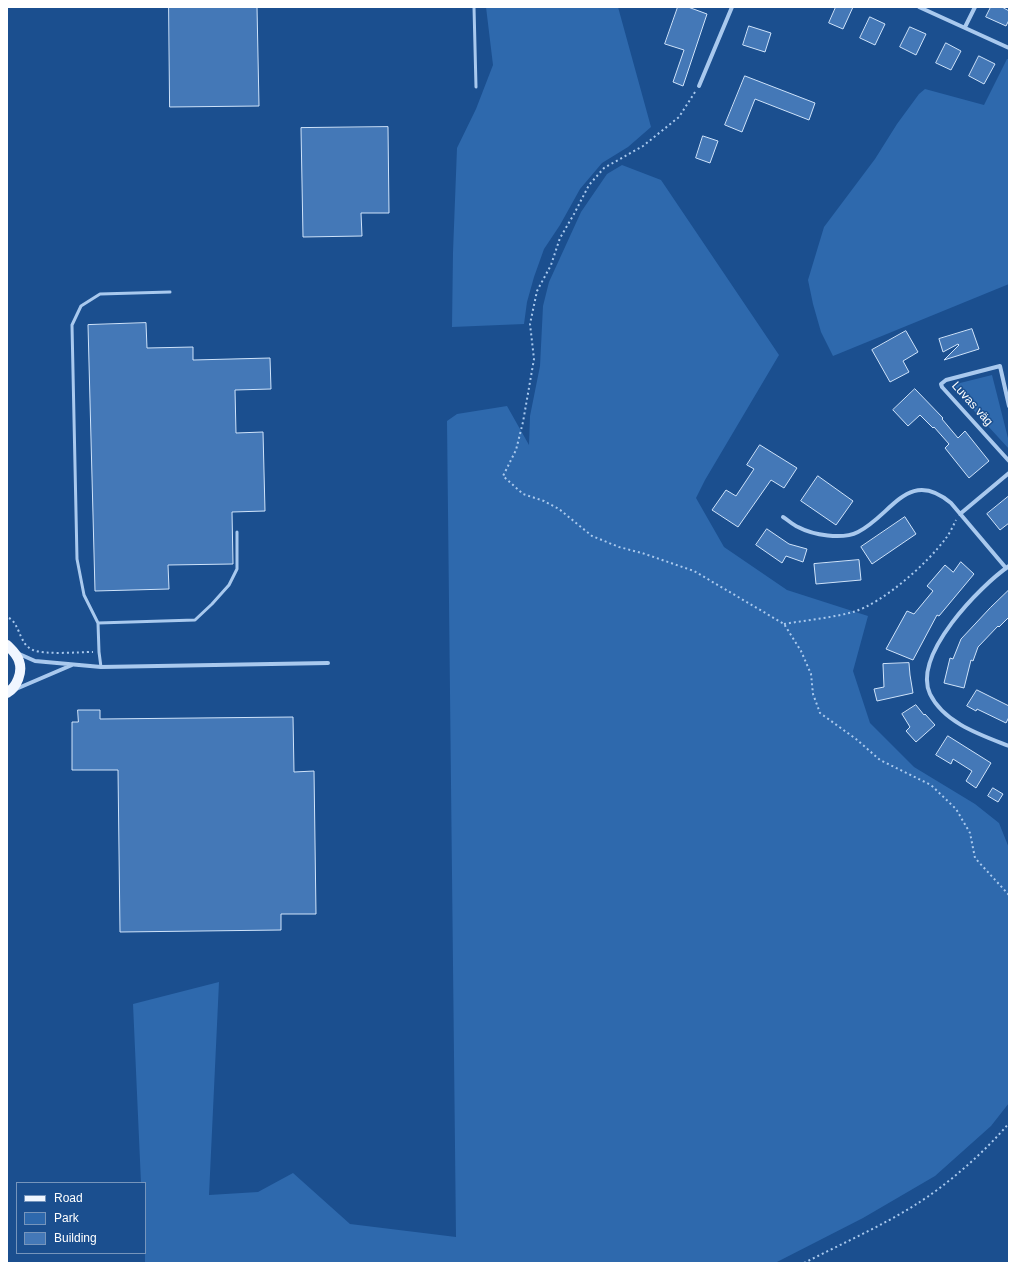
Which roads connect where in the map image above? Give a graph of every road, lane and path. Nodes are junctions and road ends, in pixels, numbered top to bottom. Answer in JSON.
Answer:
{"nodes":[{"id":1,"x":474,"y":7,"type":"edge"},
{"id":2,"x":732,"y":7,"type":"edge"},
{"id":3,"x":919,"y":7,"type":"edge"},
{"id":4,"x":975,"y":7,"type":"edge"},
{"id":5,"x":965,"y":27,"type":"junction"},
{"id":6,"x":1009,"y":48,"type":"edge"},
{"id":7,"x":699,"y":86,"type":"joint"},
{"id":8,"x":476,"y":87,"type":"dead end"},
{"id":9,"x":170,"y":292,"type":"dead end"},
{"id":10,"x":1009,"y":406,"type":"edge"},
{"id":11,"x":1009,"y":461,"type":"edge"},
{"id":12,"x":1009,"y":473,"type":"edge"},
{"id":13,"x":960,"y":514,"type":"junction"},
{"id":14,"x":783,"y":517,"type":"dead end"},
{"id":15,"x":237,"y":532,"type":"dead end"},
{"id":16,"x":1007,"y":567,"type":"edge"},
{"id":17,"x":9,"y":618,"type":"dead end"},
{"id":18,"x":98,"y":623,"type":"junction"},
{"id":19,"x":784,"y":624,"type":"junction"},
{"id":20,"x":7,"y":639,"type":"edge"},
{"id":21,"x":11,"y":649,"type":"edge"},
{"id":22,"x":99,"y":652,"type":"junction"},
{"id":23,"x":328,"y":663,"type":"dead end"},
{"id":24,"x":73,"y":665,"type":"junction"},
{"id":25,"x":101,"y":667,"type":"junction"},
{"id":26,"x":8,"y":692,"type":"edge"},
{"id":27,"x":1009,"y":746,"type":"edge"},
{"id":28,"x":1009,"y":895,"type":"edge"},
{"id":29,"x":1009,"y":1123,"type":"edge"},
{"id":30,"x":804,"y":1263,"type":"edge"}],
"edges":[{"from":1,"to":8,"type":"lane"},
{"from":2,"to":7,"type":"street"},
{"from":3,"to":5,"type":"street"},
{"from":4,"to":5,"type":"street"},
{"from":5,"to":6,"type":"street"},
{"from":7,"to":19,"type":"path"},
{"from":9,"to":18,"type":"lane"},
{"from":10,"to":11,"type":"street","name":"Luvas väg"},
{"from":12,"to":13,"type":"street"},
{"from":13,"to":14,"type":"street"},
{"from":13,"to":16,"type":"street"},
{"from":13,"to":19,"type":"path"},
{"from":15,"to":18,"type":"lane"},
{"from":16,"to":27,"type":"street"},
{"from":17,"to":22,"type":"path"},
{"from":18,"to":22,"type":"lane"},
{"from":19,"to":28,"type":"path"},
{"from":20,"to":21,"type":"main road"},
{"from":21,"to":24,"type":"street"},
{"from":21,"to":26,"type":"main road"},
{"from":22,"to":25,"type":"lane"},
{"from":23,"to":25,"type":"street"},
{"from":24,"to":25,"type":"street"},
{"from":24,"to":26,"type":"street"},
{"from":29,"to":30,"type":"path"}]}
